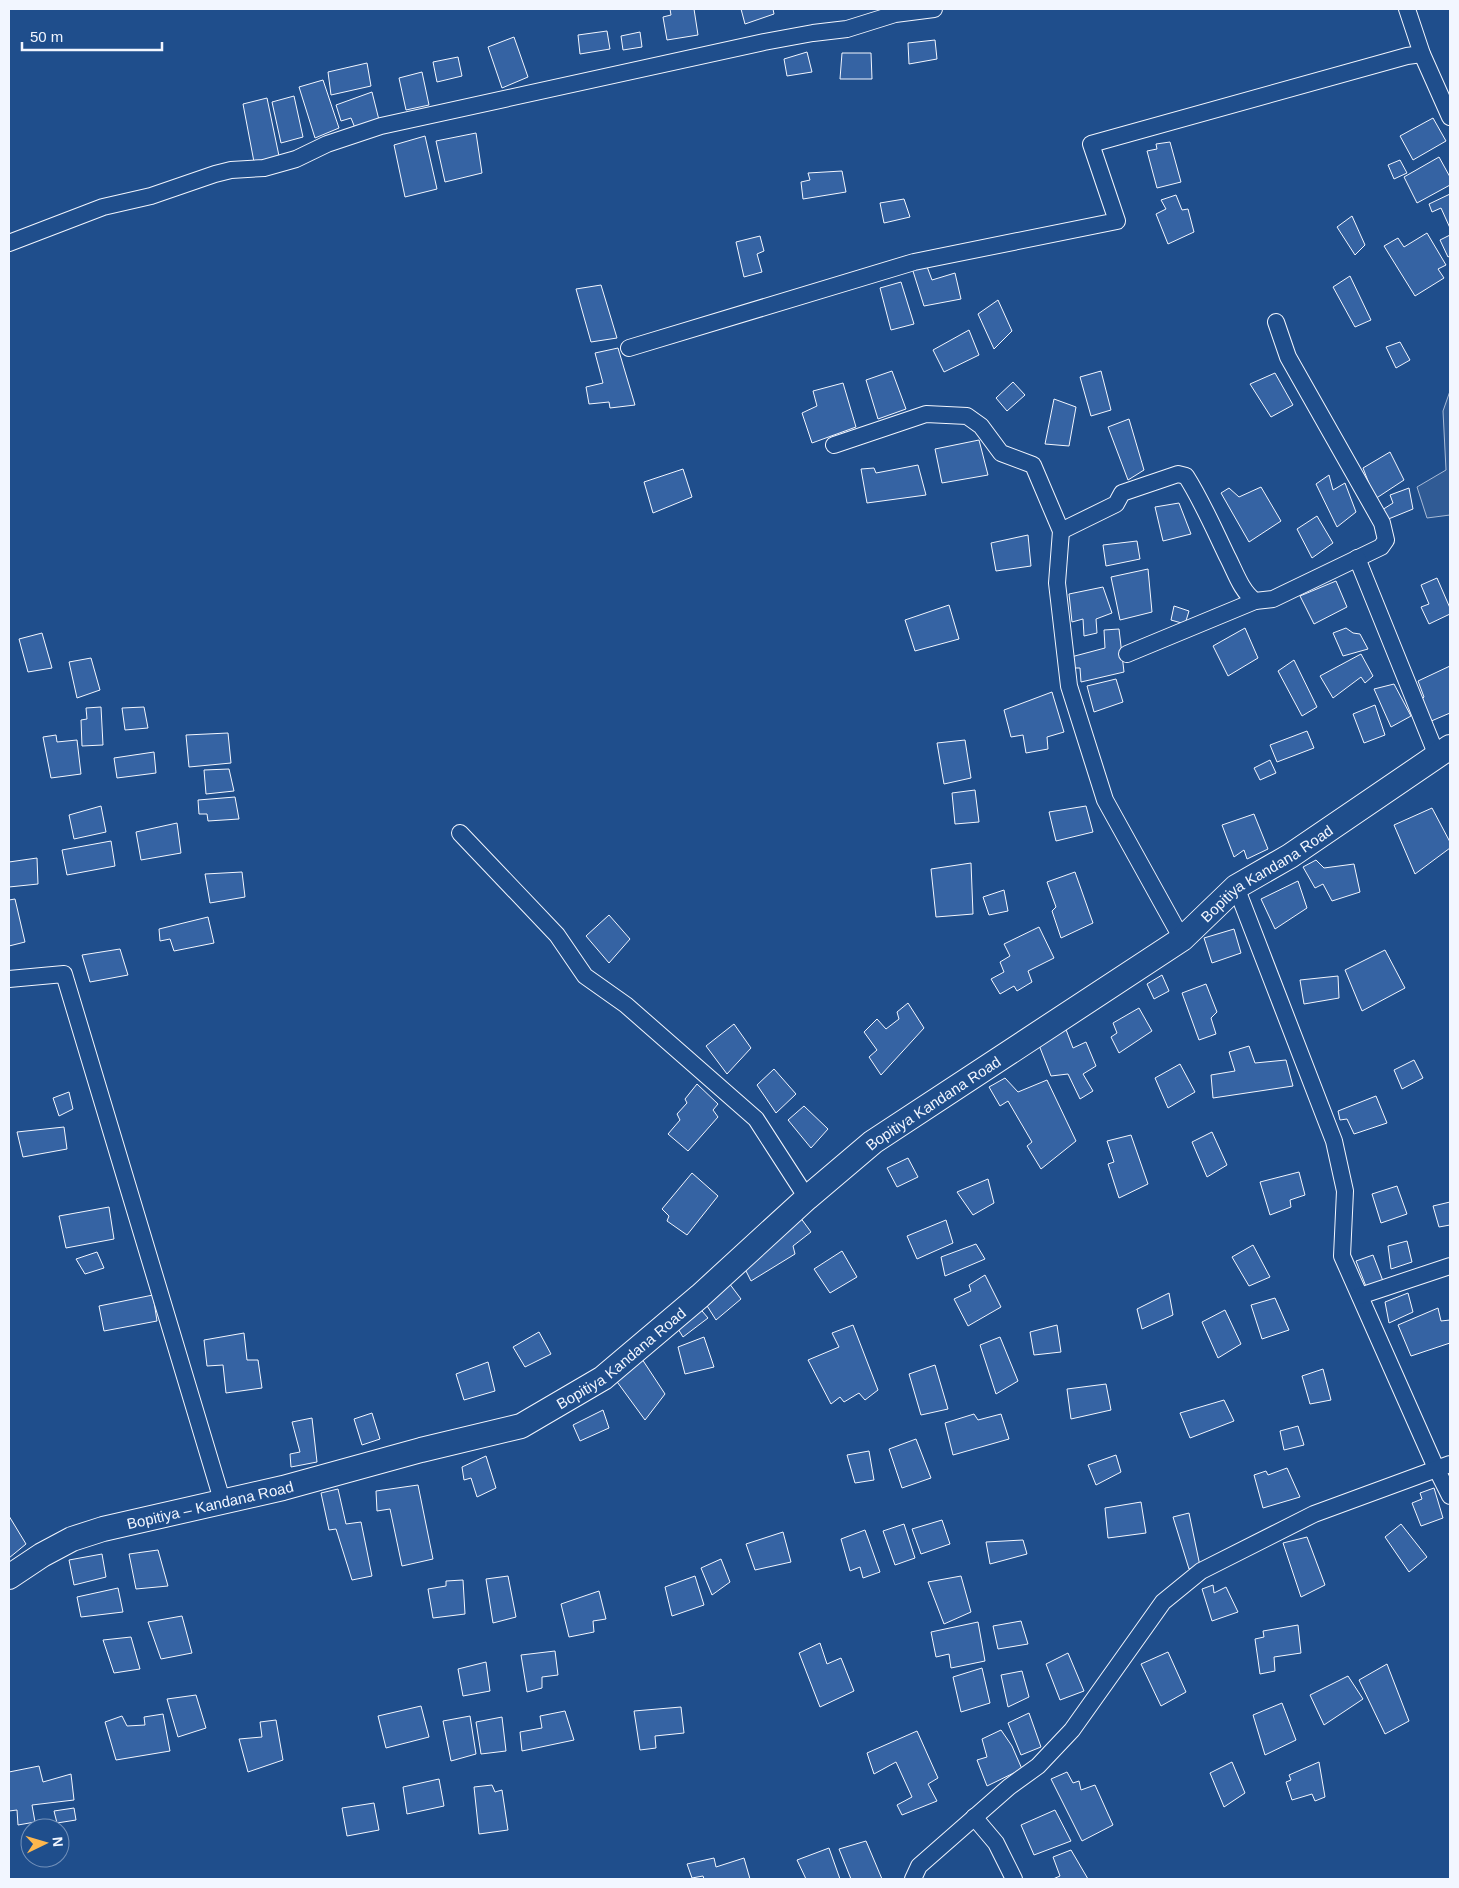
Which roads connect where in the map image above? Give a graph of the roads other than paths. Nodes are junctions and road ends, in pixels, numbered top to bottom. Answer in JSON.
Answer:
{"nodes":[{"id":1,"x":934,"y":9,"type":"edge"},
{"id":2,"x":1407,"y":9,"type":"edge"},
{"id":3,"x":1422,"y":54,"type":"junction"},
{"id":4,"x":1450,"y":117,"type":"edge"},
{"id":5,"x":9,"y":243,"type":"edge"},
{"id":6,"x":1276,"y":322,"type":"dead end"},
{"id":7,"x":629,"y":348,"type":"dead end"},
{"id":8,"x":834,"y":445,"type":"dead end"},
{"id":9,"x":1061,"y":531,"type":"junction"},
{"id":10,"x":1357,"y":558,"type":"junction"},
{"id":11,"x":1255,"y":601,"type":"junction"},
{"id":12,"x":1128,"y":654,"type":"dead end"},
{"id":13,"x":1444,"y":751,"type":"edge"},
{"id":14,"x":460,"y":833,"type":"dead end"},
{"id":15,"x":1236,"y":887,"type":"junction"},
{"id":16,"x":1182,"y":939,"type":"junction"},
{"id":17,"x":9,"y":978,"type":"edge"},
{"id":18,"x":807,"y":1198,"type":"junction"},
{"id":19,"x":1450,"y":1266,"type":"edge"},
{"id":20,"x":1360,"y":1296,"type":"junction"},
{"id":21,"x":421,"y":1450,"type":"joint"},
{"id":22,"x":1443,"y":1466,"type":"edge"},
{"id":23,"x":1450,"y":1496,"type":"edge"},
{"id":24,"x":222,"y":1500,"type":"junction"},
{"id":25,"x":9,"y":1577,"type":"edge"},
{"id":26,"x":974,"y":1818,"type":"junction"},
{"id":27,"x":913,"y":1879,"type":"edge"},
{"id":28,"x":1014,"y":1879,"type":"edge"}],
"edges":[{"from":1,"to":5,"type":"street"},
{"from":2,"to":3,"type":"street"},
{"from":3,"to":4,"type":"street"},
{"from":3,"to":7,"type":"street"},
{"from":6,"to":10,"type":"street"},
{"from":8,"to":9,"type":"street"},
{"from":9,"to":11,"type":"street"},
{"from":9,"to":16,"type":"street"},
{"from":10,"to":11,"type":"street"},
{"from":10,"to":13,"type":"street"},
{"from":11,"to":12,"type":"street"},
{"from":13,"to":15,"type":"main road","name":"Bopitiya Kandana Road"},
{"from":14,"to":18,"type":"street"},
{"from":15,"to":16,"type":"main road","name":"Bopitiya Kandana Road"},
{"from":15,"to":20,"type":"street"},
{"from":16,"to":18,"type":"main road","name":"Bopitiya Kandana Road"},
{"from":17,"to":24,"type":"street"},
{"from":18,"to":21,"type":"main road","name":"Bopitiya Kandana Road"},
{"from":19,"to":20,"type":"street"},
{"from":20,"to":22,"type":"street"},
{"from":21,"to":24,"type":"main road","name":"Bopitiya – Kandana Road"},
{"from":22,"to":23,"type":"street"},
{"from":22,"to":26,"type":"street"},
{"from":24,"to":25,"type":"main road","name":"Bopitiya – Kandana Road"},
{"from":26,"to":27,"type":"street"},
{"from":26,"to":28,"type":"street"}]}
